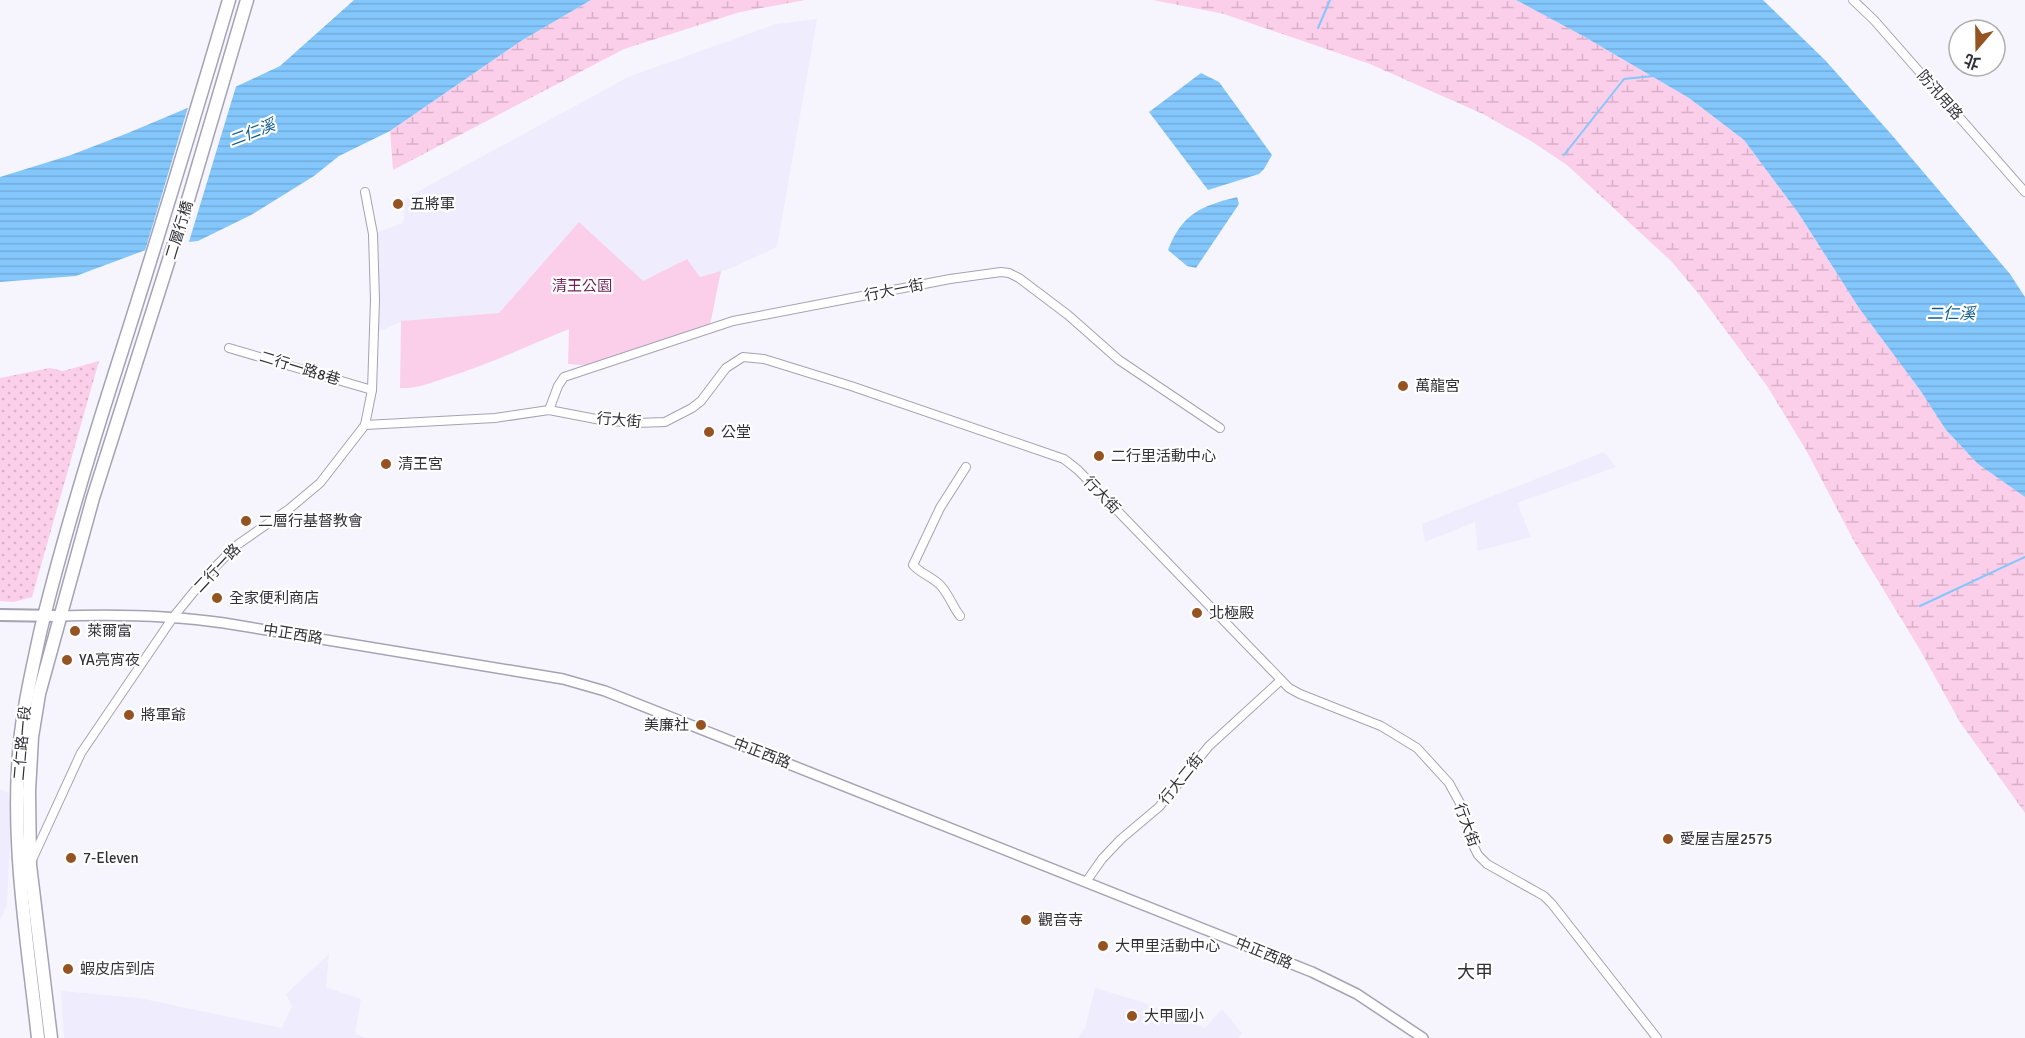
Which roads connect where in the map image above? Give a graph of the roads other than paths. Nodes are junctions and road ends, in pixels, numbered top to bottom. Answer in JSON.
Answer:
{"nodes":[{"id":1,"x":229,"y":0,"type":"edge"},
{"id":2,"x":247,"y":0,"type":"edge"},
{"id":3,"x":1853,"y":0,"type":"edge"},
{"id":4,"x":365,"y":192,"type":"dead end"},
{"id":5,"x":2025,"y":192,"type":"edge"},
{"id":6,"x":229,"y":348,"type":"dead end"},
{"id":7,"x":372,"y":390,"type":"junction"},
{"id":8,"x":549,"y":410,"type":"junction"},
{"id":9,"x":365,"y":425,"type":"junction"},
{"id":10,"x":1220,"y":428,"type":"dead end"},
{"id":11,"x":89,"y":454,"type":"joint"},
{"id":12,"x":105,"y":459,"type":"joint"},
{"id":13,"x":966,"y":467,"type":"dead end"},
{"id":14,"x":0,"y":615,"type":"edge"},
{"id":15,"x":44,"y":616,"type":"junction"},
{"id":16,"x":59,"y":616,"type":"junction"},
{"id":17,"x":174,"y":616,"type":"junction"},
{"id":18,"x":960,"y":616,"type":"dead end"},
{"id":19,"x":1281,"y":680,"type":"junction"},
{"id":20,"x":30,"y":865,"type":"junction"},
{"id":21,"x":21,"y":879,"type":"junction"},
{"id":22,"x":1086,"y":882,"type":"junction"},
{"id":23,"x":38,"y":1038,"type":"edge"},
{"id":24,"x":51,"y":1038,"type":"edge"},
{"id":25,"x":1423,"y":1038,"type":"edge"},
{"id":26,"x":1657,"y":1038,"type":"edge"}],
"edges":[{"from":1,"to":11,"type":"main road","name":"二層行橋"},
{"from":2,"to":12,"type":"main road","name":"二層行橋"},
{"from":3,"to":5,"type":"street","name":"防汛用路"},
{"from":4,"to":7,"type":"street","name":"二行一路"},
{"from":6,"to":7,"type":"street","name":"二行一路8巷"},
{"from":7,"to":9,"type":"street","name":"二行一路"},
{"from":8,"to":9,"type":"street","name":"行大街"},
{"from":8,"to":10,"type":"street","name":"行大一街"},
{"from":8,"to":19,"type":"street","name":"行大街"},
{"from":9,"to":17,"type":"street","name":"二行一路"},
{"from":11,"to":15,"type":"main road","name":"二仁路一段"},
{"from":12,"to":16,"type":"main road","name":"二仁路一段"},
{"from":13,"to":18,"type":"street"},
{"from":14,"to":15,"type":"main road"},
{"from":15,"to":16,"type":"main road"},
{"from":15,"to":21,"type":"main road","name":"二仁路一段"},
{"from":16,"to":17,"type":"street","name":"中正西路"},
{"from":16,"to":20,"type":"main road","name":"二仁路一段"},
{"from":17,"to":20,"type":"street","name":"二行一路"},
{"from":17,"to":22,"type":"street","name":"中正西路"},
{"from":19,"to":22,"type":"street","name":"行大二街"},
{"from":19,"to":26,"type":"street","name":"行大街"},
{"from":20,"to":21,"type":"street","name":"二行一路"},
{"from":20,"to":24,"type":"main road","name":"二仁路一段"},
{"from":21,"to":23,"type":"main road","name":"二仁路一段"},
{"from":22,"to":25,"type":"street","name":"中正西路"}]}
